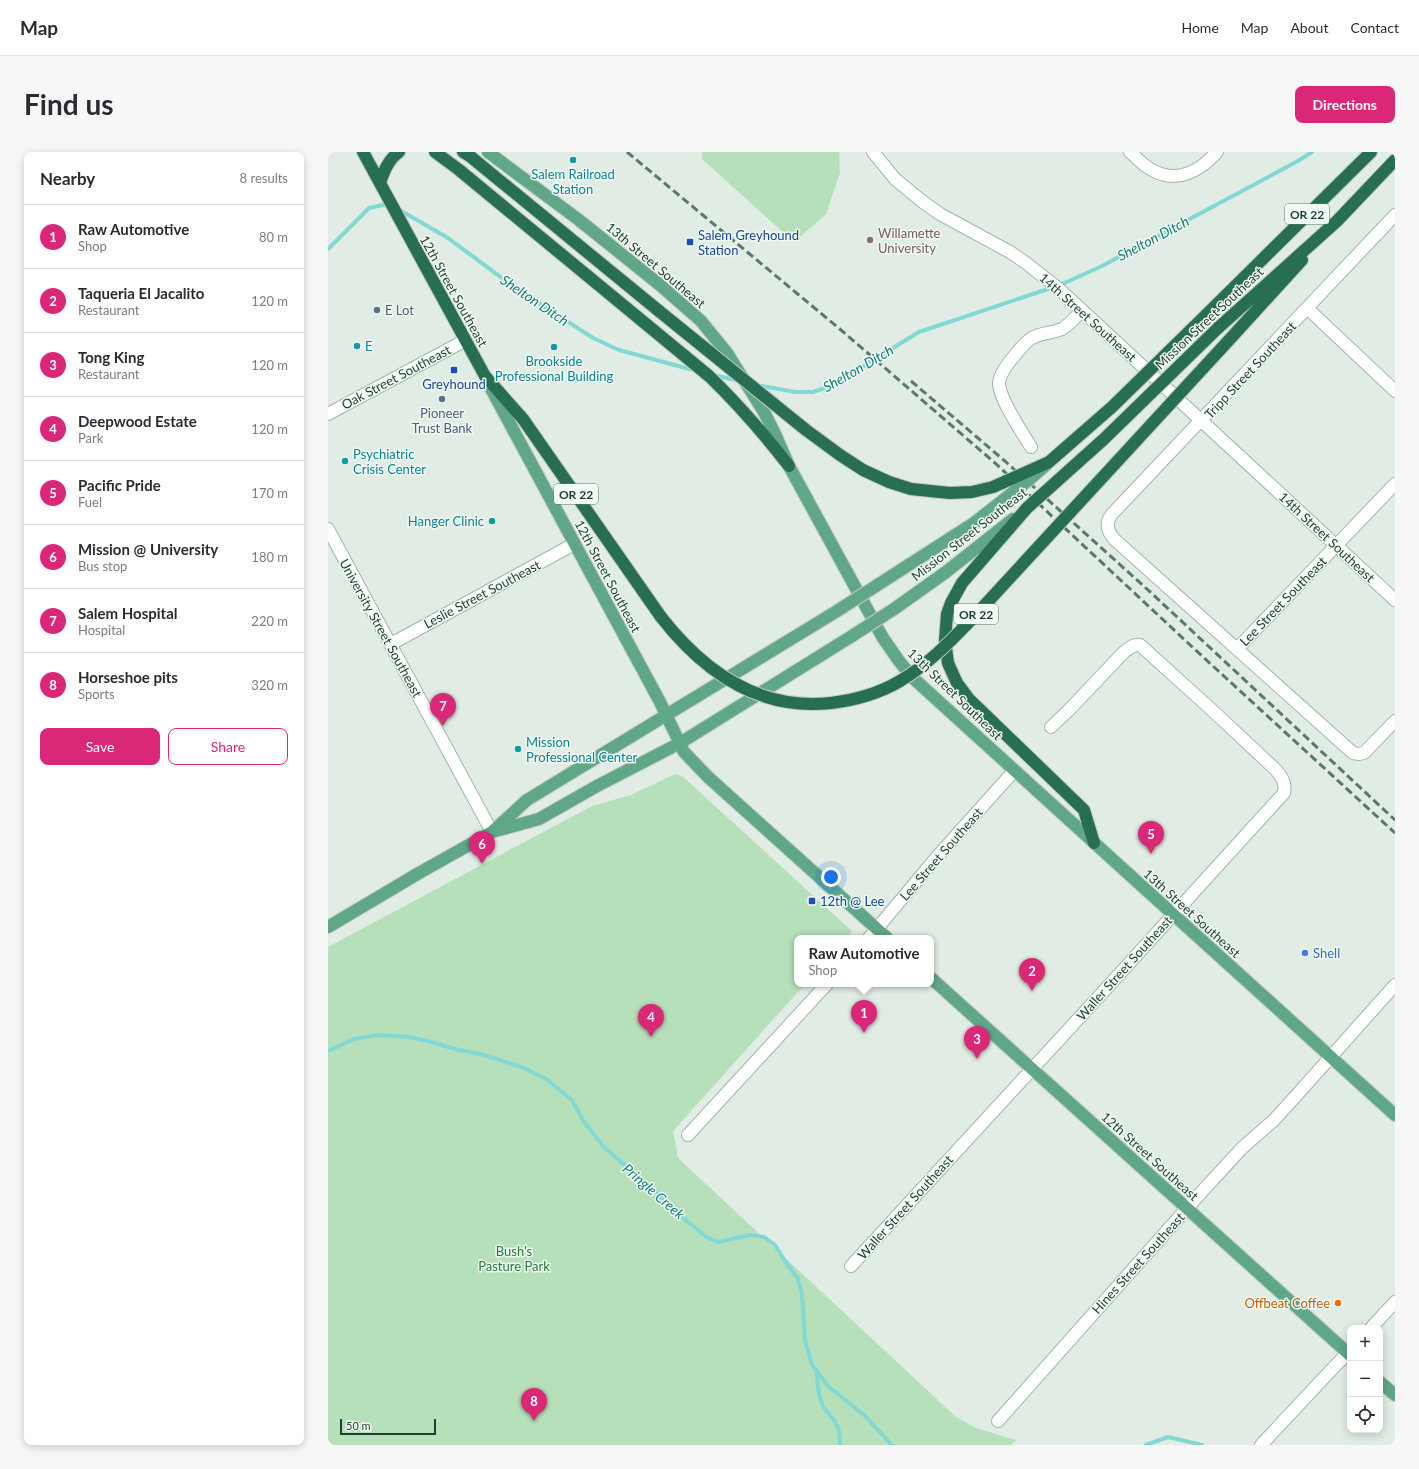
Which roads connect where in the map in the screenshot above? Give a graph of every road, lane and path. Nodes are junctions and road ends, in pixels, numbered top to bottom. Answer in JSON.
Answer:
{"nodes":[{"id":1,"x":363,"y":152,"type":"edge"},
{"id":2,"x":398,"y":152,"type":"edge"},
{"id":3,"x":435,"y":152,"type":"edge"},
{"id":4,"x":488,"y":152,"type":"edge"},
{"id":5,"x":873,"y":152,"type":"edge"},
{"id":6,"x":1130,"y":152,"type":"edge"},
{"id":7,"x":1217,"y":152,"type":"edge"},
{"id":8,"x":1371,"y":152,"type":"edge"},
{"id":9,"x":467,"y":154,"type":"edge"},
{"id":10,"x":1395,"y":160,"type":"edge"},
{"id":11,"x":381,"y":185,"type":"junction"},
{"id":12,"x":1395,"y":215,"type":"edge"},
{"id":13,"x":1337,"y":220,"type":"junction"},
{"id":14,"x":1079,"y":308,"type":"junction"},
{"id":15,"x":1307,"y":308,"type":"junction"},
{"id":16,"x":464,"y":341,"type":"junction"},
{"id":17,"x":485,"y":376,"type":"junction"},
{"id":18,"x":1395,"y":391,"type":"edge"},
{"id":19,"x":328,"y":414,"type":"edge"},
{"id":20,"x":1202,"y":421,"type":"junction"},
{"id":21,"x":1031,"y":447,"type":"dead end"},
{"id":22,"x":1049,"y":462,"type":"junction"},
{"id":23,"x":789,"y":466,"type":"junction"},
{"id":24,"x":1395,"y":484,"type":"edge"},
{"id":25,"x":328,"y":529,"type":"edge"},
{"id":26,"x":992,"y":542,"type":"junction"},
{"id":27,"x":574,"y":544,"type":"junction"},
{"id":28,"x":1337,"y":546,"type":"junction"},
{"id":29,"x":1395,"y":600,"type":"edge"},
{"id":30,"x":390,"y":644,"type":"junction"},
{"id":31,"x":1237,"y":649,"type":"junction"},
{"id":32,"x":666,"y":716,"type":"junction"},
{"id":33,"x":1395,"y":721,"type":"edge"},
{"id":34,"x":1050,"y":727,"type":"dead end"},
{"id":35,"x":680,"y":743,"type":"junction"},
{"id":36,"x":1014,"y":771,"type":"junction"},
{"id":37,"x":492,"y":832,"type":"junction"},
{"id":38,"x":1094,"y":843,"type":"junction"},
{"id":39,"x":1173,"y":914,"type":"junction"},
{"id":40,"x":328,"y":927,"type":"edge"},
{"id":41,"x":873,"y":934,"type":"edge"},
{"id":42,"x":934,"y":981,"type":"edge"},
{"id":43,"x":1395,"y":985,"type":"edge"},
{"id":44,"x":824,"y":987,"type":"edge"},
{"id":45,"x":1331,"y":1057,"type":"junction"},
{"id":46,"x":1032,"y":1068,"type":"junction"},
{"id":47,"x":1395,"y":1115,"type":"edge"},
{"id":48,"x":688,"y":1135,"type":"dead end"},
{"id":49,"x":1188,"y":1208,"type":"junction"},
{"id":50,"x":851,"y":1266,"type":"dead end"},
{"id":51,"x":1395,"y":1302,"type":"edge"},
{"id":52,"x":1374,"y":1325,"type":"edge"},
{"id":53,"x":1347,"y":1351,"type":"edge"},
{"id":54,"x":1347,"y":1355,"type":"edge"},
{"id":55,"x":1383,"y":1385,"type":"edge"},
{"id":56,"x":1395,"y":1395,"type":"edge"},
{"id":57,"x":998,"y":1421,"type":"dead end"},
{"id":58,"x":1261,"y":1445,"type":"edge"}],
"edges":[{"from":1,"to":11,"type":"highway","name":"12th Street Southeast","number":"OR 22"},
{"from":2,"to":11,"type":"highway"},
{"from":3,"to":23,"type":"highway"},
{"from":4,"to":23,"type":"main road","name":"13th Street Southeast","bridge":true},
{"from":5,"to":14,"type":"street","name":"14th Street Southeast"},
{"from":6,"to":7,"type":"street"},
{"from":8,"to":22,"type":"highway","name":"Mission Street Southeast","number":"OR 22","bridge":true},
{"from":9,"to":22,"type":"highway","number":"OR 22","bridge":true},
{"from":10,"to":13,"type":"highway","name":"Mission Street Southeast","number":"OR 22"},
{"from":11,"to":16,"type":"highway","name":"12th Street Southeast","number":"OR 22"},
{"from":12,"to":15,"type":"street","name":"Tripp Street Southeast"},
{"from":13,"to":17,"type":"highway","number":"OR 22","bridge":true},
{"from":13,"to":26,"type":"highway","name":"Mission Street Southeast","bridge":true},
{"from":14,"to":20,"type":"street","name":"14th Street Southeast"},
{"from":14,"to":21,"type":"street"},
{"from":15,"to":18,"type":"street"},
{"from":15,"to":20,"type":"street","name":"Tripp Street Southeast"},
{"from":16,"to":17,"type":"highway","name":"12th Street Southeast","number":"OR 22"},
{"from":16,"to":19,"type":"street","name":"Oak Street Southeast"},
{"from":17,"to":27,"type":"main road","name":"12th Street Southeast"},
{"from":20,"to":28,"type":"street","name":"14th Street Southeast"},
{"from":20,"to":31,"type":"street","name":"Tripp Street Southeast"},
{"from":22,"to":32,"type":"main road","name":"Mission Street Southeast","bridge":true},
{"from":23,"to":36,"type":"main road","name":"13th Street Southeast"},
{"from":24,"to":28,"type":"street","name":"Lee Street Southeast"},
{"from":25,"to":30,"type":"street","name":"University Street Southeast"},
{"from":26,"to":35,"type":"main road","name":"Mission Street Southeast","bridge":true},
{"from":26,"to":38,"type":"highway","name":"Mission Street Southeast"},
{"from":27,"to":30,"type":"street","name":"Leslie Street Southeast"},
{"from":27,"to":32,"type":"main road","name":"12th Street Southeast"},
{"from":28,"to":29,"type":"street","name":"14th Street Southeast"},
{"from":28,"to":31,"type":"street","name":"Lee Street Southeast"},
{"from":30,"to":37,"type":"street","name":"University Street Southeast"},
{"from":31,"to":33,"type":"street"},
{"from":32,"to":35,"type":"main road","name":"12th Street Southeast"},
{"from":32,"to":37,"type":"main road","name":"Mission Street Southeast"},
{"from":34,"to":39,"type":"street","name":"Waller Street Southeast"},
{"from":35,"to":37,"type":"main road","name":"Mission Street Southeast"},
{"from":35,"to":41,"type":"main road","name":"12th Street Southeast"},
{"from":36,"to":38,"type":"main road","name":"13th Street Southeast"},
{"from":36,"to":41,"type":"street","name":"Lee Street Southeast"},
{"from":37,"to":40,"type":"main road","name":"Mission Street Southeast"},
{"from":38,"to":39,"type":"main road","name":"13th Street Southeast"},
{"from":39,"to":45,"type":"main road","name":"13th Street Southeast"},
{"from":39,"to":46,"type":"street","name":"Waller Street Southeast"},
{"from":42,"to":46,"type":"main road","name":"12th Street Southeast"},
{"from":43,"to":45,"type":"street","name":"Hines Street Southeast"},
{"from":44,"to":48,"type":"street"},
{"from":45,"to":47,"type":"main road","name":"13th Street Southeast"},
{"from":45,"to":49,"type":"street","name":"Hines Street Southeast"},
{"from":46,"to":49,"type":"main road","name":"12th Street Southeast"},
{"from":46,"to":50,"type":"street","name":"Waller Street Southeast"},
{"from":49,"to":53,"type":"main road","name":"12th Street Southeast"},
{"from":49,"to":57,"type":"street","name":"Hines Street Southeast"},
{"from":51,"to":52,"type":"street"},
{"from":54,"to":58,"type":"street"},
{"from":55,"to":56,"type":"main road"}]}
